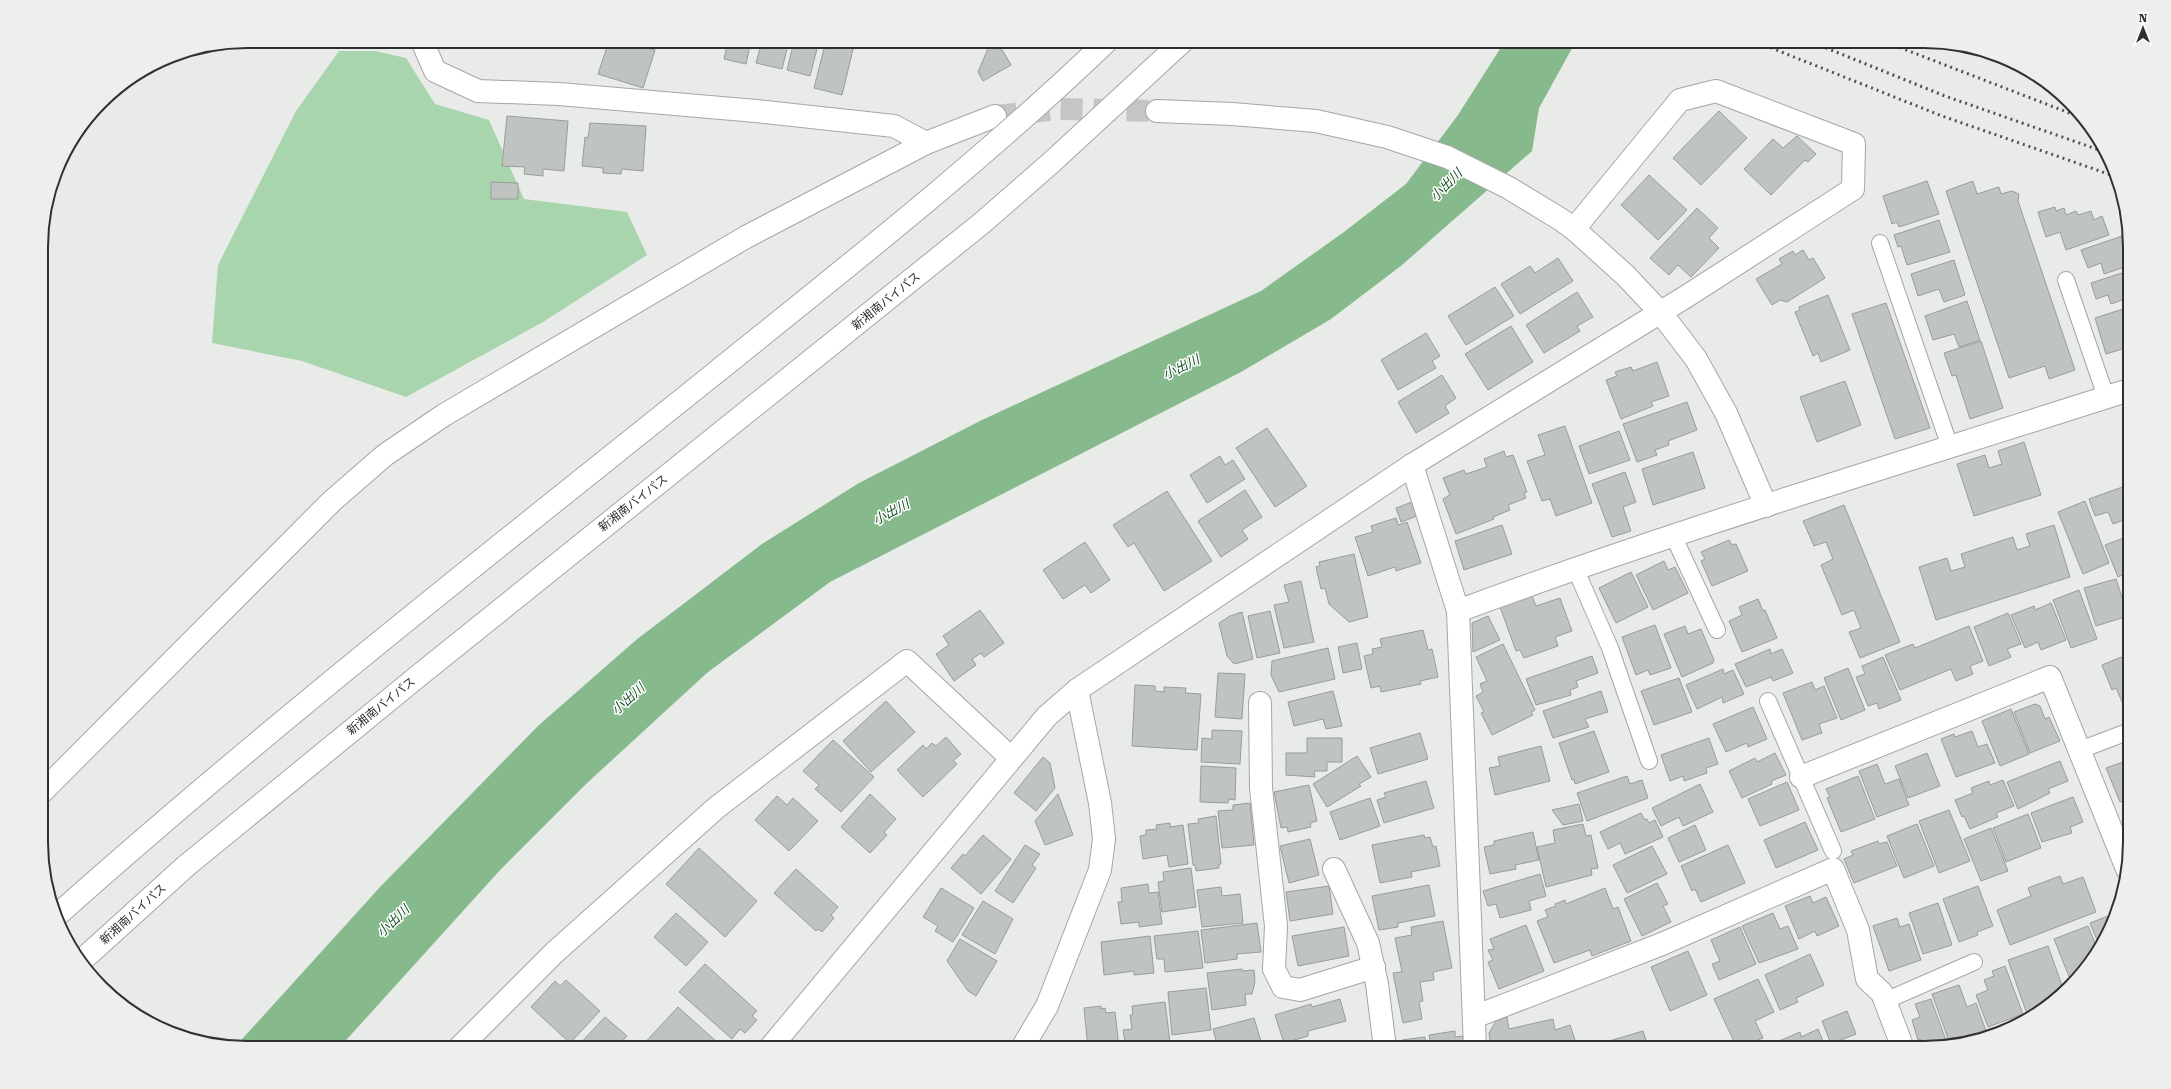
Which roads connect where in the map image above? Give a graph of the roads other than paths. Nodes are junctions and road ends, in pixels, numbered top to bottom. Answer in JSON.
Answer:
{"nodes":[{"id":1,"x":425,"y":48,"type":"edge"},
{"id":2,"x":1099,"y":48,"type":"edge"},
{"id":3,"x":1175,"y":48,"type":"edge"},
{"id":4,"x":1157,"y":110,"type":"tunnel mouth"},
{"id":5,"x":995,"y":116,"type":"tunnel mouth"},
{"id":6,"x":926,"y":143,"type":"junction"},
{"id":7,"x":1567,"y":224,"type":"junction"},
{"id":8,"x":1880,"y":244,"type":"dead end"},
{"id":9,"x":2066,"y":280,"type":"dead end"},
{"id":10,"x":1661,"y":313,"type":"junction"},
{"id":11,"x":2123,"y":392,"type":"edge"},
{"id":12,"x":2106,"y":397,"type":"junction"},
{"id":13,"x":1950,"y":447,"type":"junction"},
{"id":14,"x":1412,"y":465,"type":"junction"},
{"id":15,"x":1766,"y":506,"type":"junction"},
{"id":16,"x":1673,"y":535,"type":"junction"},
{"id":17,"x":1575,"y":568,"type":"junction"},
{"id":18,"x":1458,"y":611,"type":"junction"},
{"id":19,"x":1716,"y":630,"type":"dead end"},
{"id":20,"x":1077,"y":690,"type":"junction"},
{"id":21,"x":1768,"y":701,"type":"dead end"},
{"id":22,"x":1260,"y":703,"type":"dead end"},
{"id":23,"x":2123,"y":734,"type":"edge"},
{"id":24,"x":2080,"y":750,"type":"junction"},
{"id":25,"x":1011,"y":758,"type":"junction"},
{"id":26,"x":1649,"y":761,"type":"dead end"},
{"id":27,"x":1800,"y":777,"type":"junction"},
{"id":28,"x":48,"y":786,"type":"edge"},
{"id":29,"x":1833,"y":851,"type":"dead end"},
{"id":30,"x":2123,"y":858,"type":"edge"},
{"id":31,"x":1334,"y":869,"type":"dead end"},
{"id":32,"x":61,"y":912,"type":"edge"},
{"id":33,"x":85,"y":958,"type":"edge"},
{"id":34,"x":1974,"y":962,"type":"dead end"},
{"id":35,"x":1374,"y":967,"type":"junction"},
{"id":36,"x":1886,"y":1001,"type":"junction"},
{"id":37,"x":1474,"y":1017,"type":"junction"},
{"id":38,"x":465,"y":1041,"type":"edge"},
{"id":39,"x":776,"y":1041,"type":"edge"},
{"id":40,"x":1026,"y":1041,"type":"edge"},
{"id":41,"x":1384,"y":1041,"type":"edge"},
{"id":42,"x":1476,"y":1041,"type":"edge"},
{"id":43,"x":1901,"y":1041,"type":"edge"}],
"edges":[{"from":1,"to":6,"type":"main road"},
{"from":2,"to":32,"type":"main road","bridge":true},
{"from":3,"to":33,"type":"main road","name":"新湘南バイパス","bridge":true},
{"from":4,"to":7,"type":"main road"},
{"from":5,"to":6,"type":"main road"},
{"from":6,"to":28,"type":"main road"},
{"from":7,"to":10,"type":"main road"},
{"from":7,"to":10,"type":"main road"},
{"from":8,"to":13,"type":"lane"},
{"from":9,"to":12,"type":"lane"},
{"from":10,"to":14,"type":"main road"},
{"from":10,"to":15,"type":"main road"},
{"from":11,"to":12,"type":"main road"},
{"from":12,"to":13,"type":"main road"},
{"from":13,"to":15,"type":"main road"},
{"from":14,"to":18,"type":"main road"},
{"from":14,"to":20,"type":"main road"},
{"from":15,"to":16,"type":"main road"},
{"from":16,"to":17,"type":"main road"},
{"from":16,"to":19,"type":"lane"},
{"from":17,"to":18,"type":"main road"},
{"from":17,"to":26,"type":"lane"},
{"from":18,"to":37,"type":"main road"},
{"from":20,"to":25,"type":"main road"},
{"from":20,"to":40,"type":"main road"},
{"from":21,"to":27,"type":"lane"},
{"from":22,"to":35,"type":"main road"},
{"from":23,"to":24,"type":"lane"},
{"from":24,"to":27,"type":"main road"},
{"from":24,"to":30,"type":"main road"},
{"from":25,"to":38,"type":"main road"},
{"from":25,"to":39,"type":"main road"},
{"from":27,"to":29,"type":"lane"},
{"from":31,"to":35,"type":"main road"},
{"from":34,"to":36,"type":"lane"},
{"from":35,"to":41,"type":"main road"},
{"from":36,"to":37,"type":"main road"},
{"from":36,"to":43,"type":"main road"},
{"from":37,"to":42,"type":"main road"}]}
